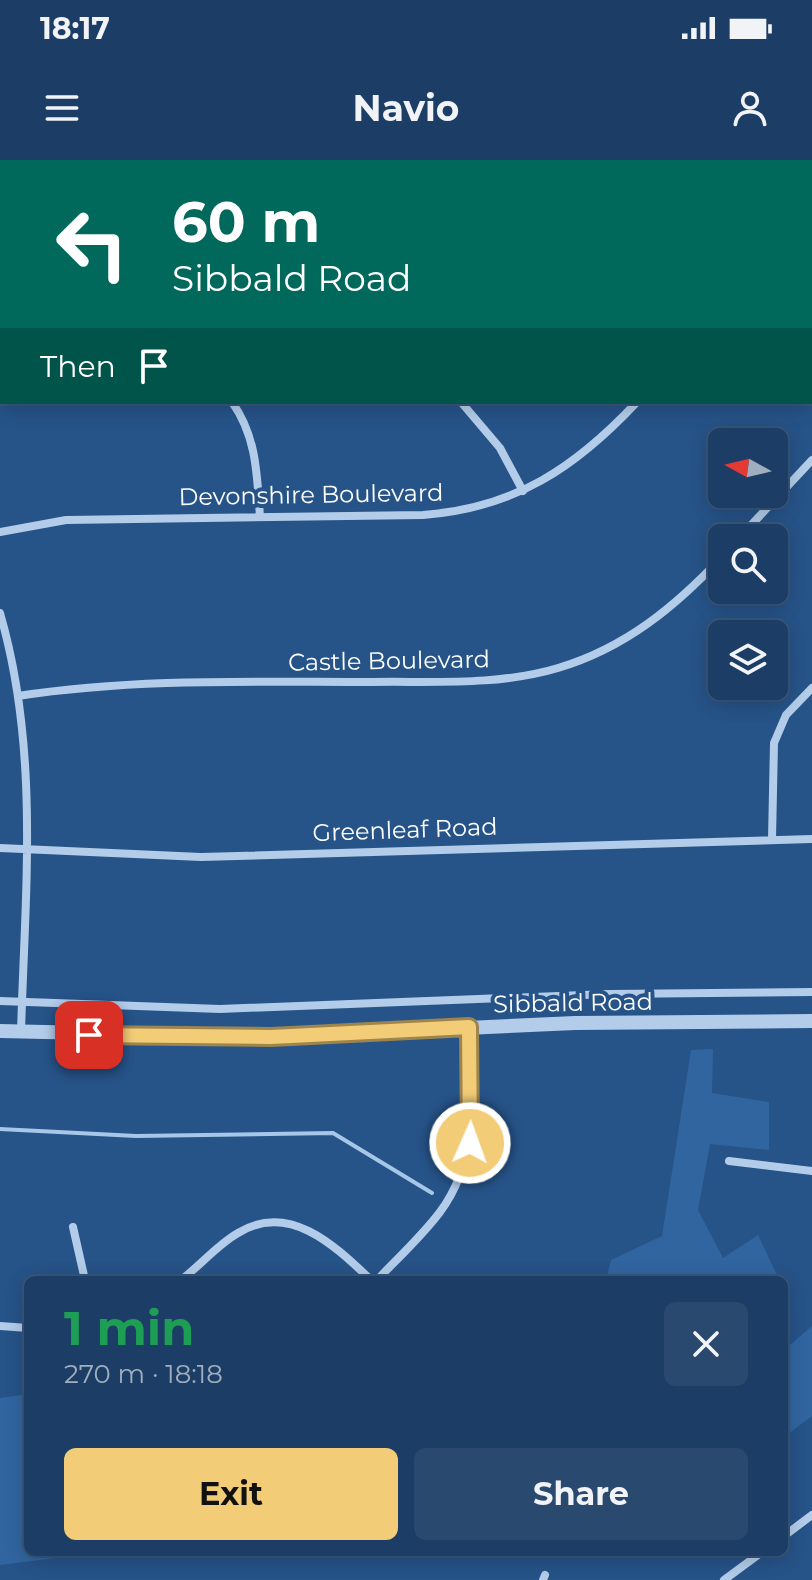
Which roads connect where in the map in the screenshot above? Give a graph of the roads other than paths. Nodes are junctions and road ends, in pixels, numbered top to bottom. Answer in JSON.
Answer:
{"nodes":[{"id":1,"x":233,"y":404,"type":"edge"},
{"id":2,"x":463,"y":404,"type":"edge"},
{"id":3,"x":635,"y":404,"type":"edge"},
{"id":4,"x":812,"y":460,"type":"edge"},
{"id":5,"x":523,"y":491,"type":"junction"},
{"id":6,"x":260,"y":517,"type":"junction"},
{"id":7,"x":752,"y":524,"type":"edge"},
{"id":8,"x":0,"y":532,"type":"edge"},
{"id":9,"x":708,"y":571,"type":"edge"},
{"id":10,"x":0,"y":613,"type":"edge"},
{"id":11,"x":812,"y":688,"type":"edge"},
{"id":12,"x":18,"y":696,"type":"junction"},
{"id":13,"x":772,"y":839,"type":"junction"},
{"id":14,"x":812,"y":839,"type":"edge"},
{"id":15,"x":0,"y":848,"type":"edge"},
{"id":16,"x":29,"y":849,"type":"junction"},
{"id":17,"x":812,"y":992,"type":"edge"},
{"id":18,"x":0,"y":1001,"type":"edge"},
{"id":19,"x":22,"y":1002,"type":"junction"},
{"id":20,"x":812,"y":1021,"type":"edge"},
{"id":21,"x":469,"y":1027,"type":"junction"},
{"id":22,"x":0,"y":1031,"type":"edge"},
{"id":23,"x":21,"y":1032,"type":"junction"},
{"id":24,"x":729,"y":1161,"type":"dead end"},
{"id":25,"x":812,"y":1171,"type":"edge"},
{"id":26,"x":73,"y":1227,"type":"dead end"},
{"id":27,"x":84,"y":1276,"type":"edge"},
{"id":28,"x":186,"y":1276,"type":"edge"},
{"id":29,"x":369,"y":1276,"type":"edge"},
{"id":30,"x":378,"y":1276,"type":"edge"},
{"id":31,"x":0,"y":1326,"type":"edge"},
{"id":32,"x":24,"y":1328,"type":"edge"},
{"id":33,"x":812,"y":1515,"type":"edge"},
{"id":34,"x":788,"y":1533,"type":"edge"},
{"id":35,"x":757,"y":1556,"type":"edge"},
{"id":36,"x":724,"y":1580,"type":"edge"}],
"edges":[{"from":1,"to":6,"type":"street"},
{"from":2,"to":5,"type":"street"},
{"from":3,"to":5,"type":"street","name":"Devonshire Boulevard"},
{"from":4,"to":7,"type":"street"},
{"from":5,"to":6,"type":"street","name":"Devonshire Boulevard"},
{"from":6,"to":8,"type":"street","name":"Devonshire Boulevard"},
{"from":9,"to":12,"type":"street","name":"Castle Boulevard"},
{"from":10,"to":12,"type":"street"},
{"from":11,"to":13,"type":"street"},
{"from":12,"to":16,"type":"street"},
{"from":13,"to":14,"type":"street","name":"Greenleaf Road"},
{"from":13,"to":16,"type":"street","name":"Greenleaf Road"},
{"from":15,"to":16,"type":"street","name":"Greenleaf Road"},
{"from":16,"to":19,"type":"street"},
{"from":17,"to":19,"type":"street"},
{"from":18,"to":19,"type":"street"},
{"from":19,"to":23,"type":"street"},
{"from":20,"to":21,"type":"street","name":"Sibbald Road"},
{"from":21,"to":23,"type":"street","name":"Sibbald Road"},
{"from":21,"to":30,"type":"street"},
{"from":22,"to":23,"type":"street","name":"Sibbald Road"},
{"from":24,"to":25,"type":"street"},
{"from":26,"to":27,"type":"street"},
{"from":28,"to":29,"type":"street"},
{"from":31,"to":32,"type":"street"},
{"from":33,"to":34,"type":"street"},
{"from":35,"to":36,"type":"street"}]}
